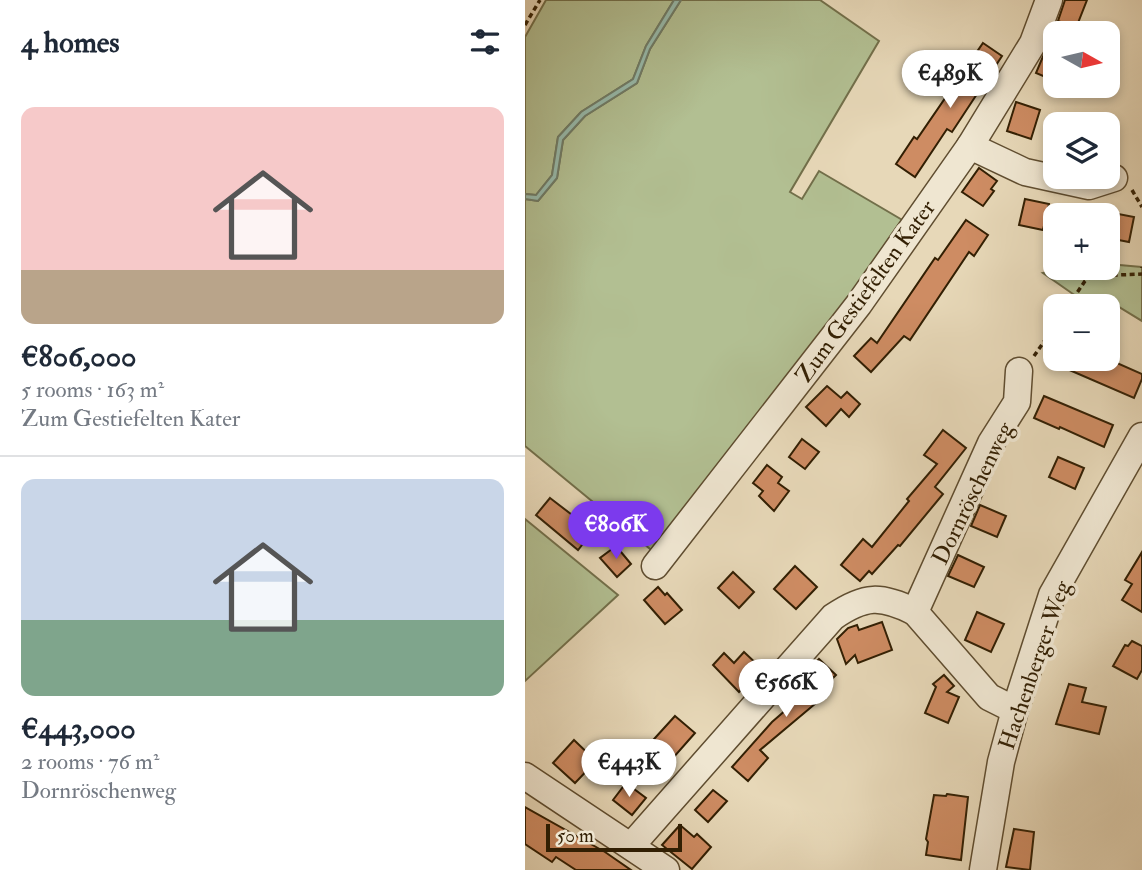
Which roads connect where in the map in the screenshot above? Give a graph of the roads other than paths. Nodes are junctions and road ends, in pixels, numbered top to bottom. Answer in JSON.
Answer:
{"nodes":[{"id":1,"x":1049,"y":0,"type":"edge"},
{"id":2,"x":970,"y":146,"type":"junction"},
{"id":3,"x":1043,"y":176,"type":"edge"},
{"id":4,"x":1019,"y":371,"type":"road end"},
{"id":5,"x":1142,"y":436,"type":"edge"},
{"id":6,"x":655,"y":566,"type":"dead end"},
{"id":7,"x":915,"y":612,"type":"junction"},
{"id":8,"x":1015,"y":710,"type":"junction"},
{"id":9,"x":525,"y":776,"type":"edge"},
{"id":10,"x":631,"y":846,"type":"junction"},
{"id":11,"x":666,"y":870,"type":"edge"},
{"id":12,"x":983,"y":870,"type":"edge"}],
"edges":[{"from":1,"to":2,"type":"street","name":"Zum Gestiefelten Kater"},
{"from":2,"to":3,"type":"street"},
{"from":2,"to":6,"type":"street","name":"Zum Gestiefelten Kater"},
{"from":4,"to":7,"type":"street","name":"Dornröschenweg"},
{"from":5,"to":8,"type":"street","name":"Hachenberger Weg"},
{"from":7,"to":8,"type":"street"},
{"from":7,"to":10,"type":"street"},
{"from":8,"to":12,"type":"street","name":"Hachenberger Weg"},
{"from":9,"to":10,"type":"street"},
{"from":10,"to":11,"type":"street"}]}
